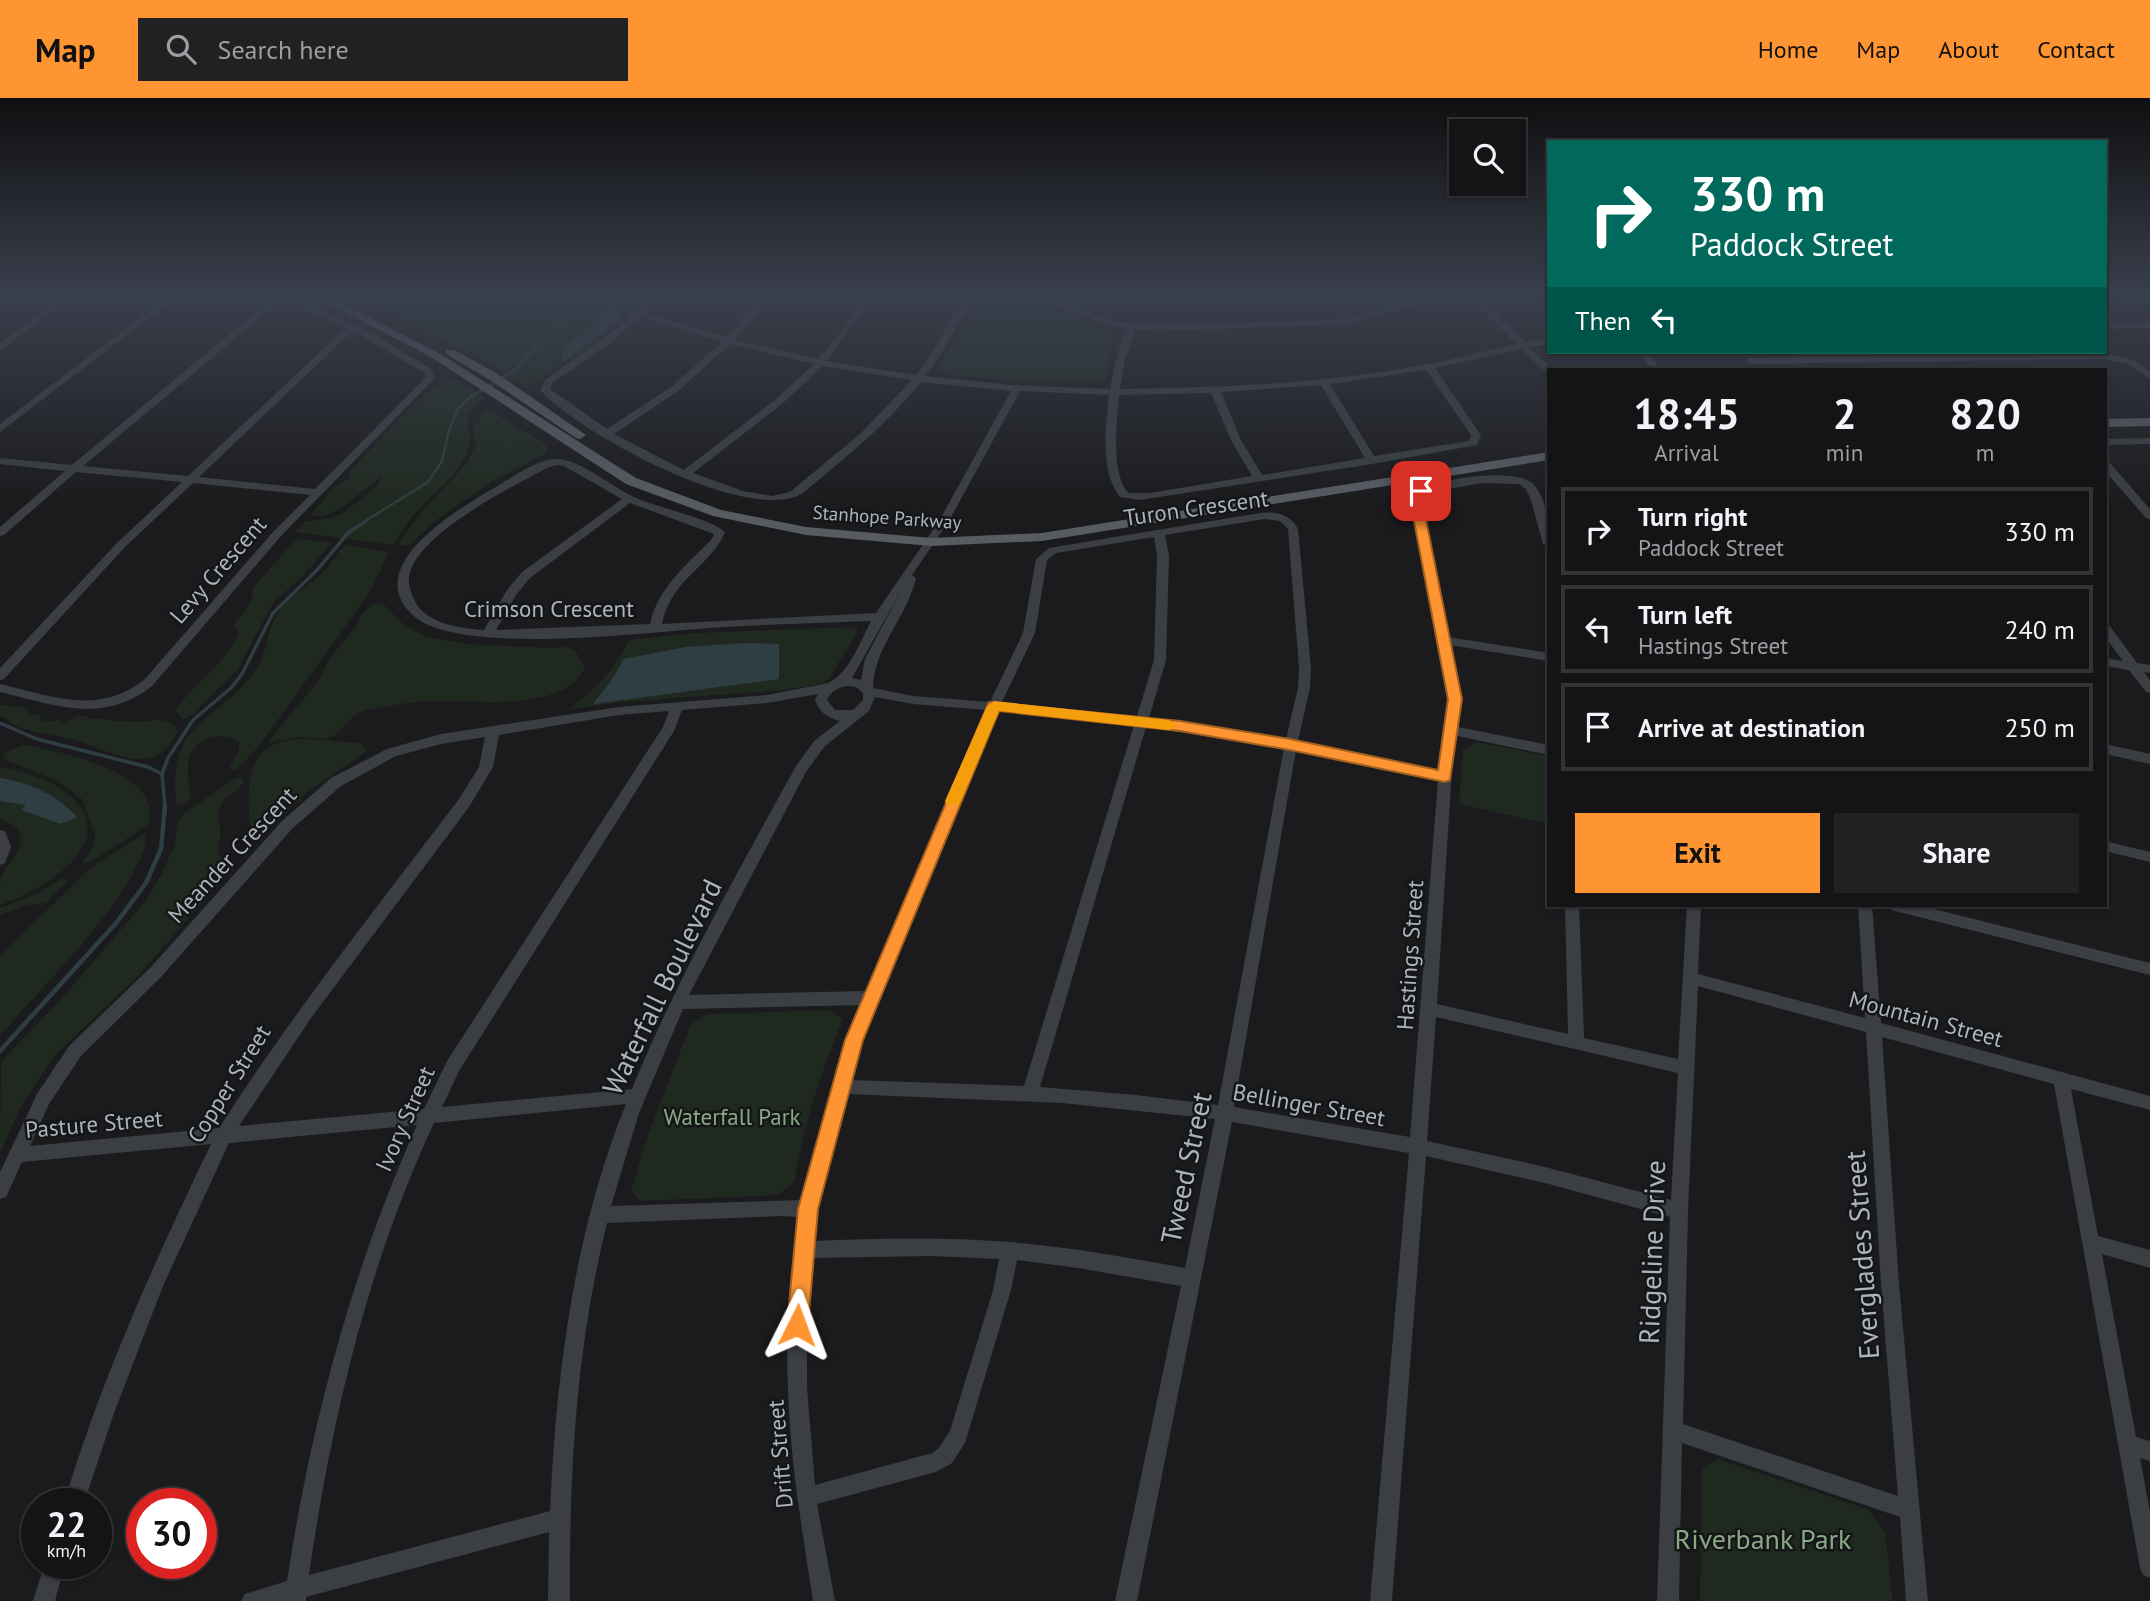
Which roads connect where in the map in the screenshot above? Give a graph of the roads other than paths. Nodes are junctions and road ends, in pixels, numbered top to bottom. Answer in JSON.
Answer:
{"nodes":[{"id":1,"x":80,"y":365,"type":"edge"},
{"id":2,"x":196,"y":365,"type":"edge"},
{"id":3,"x":311,"y":365,"type":"edge"},
{"id":4,"x":420,"y":365,"type":"edge"},
{"id":5,"x":449,"y":365,"type":"edge"},
{"id":6,"x":473,"y":365,"type":"edge"},
{"id":7,"x":574,"y":365,"type":"edge"},
{"id":8,"x":704,"y":365,"type":"edge"},
{"id":9,"x":818,"y":365,"type":"edge"},
{"id":10,"x":826,"y":365,"type":"edge"},
{"id":11,"x":928,"y":365,"type":"edge"},
{"id":12,"x":1119,"y":365,"type":"edge"},
{"id":13,"x":1441,"y":365,"type":"edge"},
{"id":14,"x":2135,"y":365,"type":"edge"},
{"id":15,"x":1429,"y":368,"type":"junction"},
{"id":16,"x":2150,"y":376,"type":"edge"},
{"id":17,"x":917,"y":379,"type":"junction"},
{"id":18,"x":1324,"y":382,"type":"junction"},
{"id":19,"x":1017,"y":388,"type":"junction"},
{"id":20,"x":1215,"y":390,"type":"junction"},
{"id":21,"x":505,"y":392,"type":"junction"},
{"id":22,"x":1114,"y":392,"type":"junction"},
{"id":23,"x":6,"y":420,"type":"edge"},
{"id":24,"x":2150,"y":422,"type":"edge"},
{"id":25,"x":2107,"y":423,"type":"edge"},
{"id":26,"x":0,"y":429,"type":"edge"},
{"id":27,"x":2150,"y":430,"type":"edge"},
{"id":28,"x":2107,"y":431,"type":"edge"},
{"id":29,"x":608,"y":433,"type":"junction"},
{"id":30,"x":2150,"y":441,"type":"edge"},
{"id":31,"x":2107,"y":442,"type":"edge"},
{"id":32,"x":1547,"y":447,"type":"edge"},
{"id":33,"x":1547,"y":456,"type":"edge"},
{"id":34,"x":0,"y":461,"type":"edge"},
{"id":35,"x":1372,"y":461,"type":"junction"},
{"id":36,"x":2107,"y":466,"type":"edge"},
{"id":37,"x":75,"y":467,"type":"junction"},
{"id":38,"x":685,"y":474,"type":"junction"},
{"id":39,"x":189,"y":479,"type":"junction"},
{"id":40,"x":1259,"y":479,"type":"junction"},
{"id":41,"x":316,"y":492,"type":"junction"},
{"id":42,"x":629,"y":499,"type":"junction"},
{"id":43,"x":2150,"y":516,"type":"edge"},
{"id":44,"x":0,"y":533,"type":"edge"},
{"id":45,"x":1159,"y":533,"type":"junction"},
{"id":46,"x":934,"y":536,"type":"junction"},
{"id":47,"x":1547,"y":538,"type":"edge"},
{"id":48,"x":910,"y":573,"type":"junction"},
{"id":49,"x":879,"y":617,"type":"junction"},
{"id":50,"x":655,"y":629,"type":"junction"},
{"id":51,"x":2107,"y":631,"type":"edge"},
{"id":52,"x":488,"y":634,"type":"junction"},
{"id":53,"x":1444,"y":640,"type":"junction"},
{"id":54,"x":1547,"y":657,"type":"edge"},
{"id":55,"x":2107,"y":662,"type":"edge"},
{"id":56,"x":2135,"y":668,"type":"junction"},
{"id":57,"x":2150,"y":669,"type":"edge"},
{"id":58,"x":0,"y":676,"type":"edge"},
{"id":59,"x":834,"y":685,"type":"junction"},
{"id":60,"x":0,"y":688,"type":"edge"},
{"id":61,"x":2150,"y":689,"type":"edge"},
{"id":62,"x":868,"y":690,"type":"junction"},
{"id":63,"x":777,"y":698,"type":"junction"},
{"id":64,"x":913,"y":700,"type":"junction"},
{"id":65,"x":677,"y":706,"type":"junction"},
{"id":66,"x":822,"y":706,"type":"junction"},
{"id":67,"x":994,"y":706,"type":"junction"},
{"id":68,"x":861,"y":711,"type":"junction"},
{"id":69,"x":1140,"y":721,"type":"junction"},
{"id":70,"x":493,"y":730,"type":"junction"},
{"id":71,"x":1451,"y":730,"type":"junction"},
{"id":72,"x":819,"y":744,"type":"junction"},
{"id":73,"x":1290,"y":744,"type":"junction"},
{"id":74,"x":2107,"y":749,"type":"edge"},
{"id":75,"x":1547,"y":750,"type":"edge"},
{"id":76,"x":2150,"y":759,"type":"edge"},
{"id":77,"x":1445,"y":776,"type":"junction"},
{"id":78,"x":0,"y":835,"type":"edge"},
{"id":79,"x":2107,"y":846,"type":"edge"},
{"id":80,"x":2150,"y":857,"type":"edge"},
{"id":81,"x":0,"y":859,"type":"edge"},
{"id":82,"x":1572,"y":907,"type":"edge"},
{"id":83,"x":1694,"y":907,"type":"edge"},
{"id":84,"x":1864,"y":907,"type":"edge"},
{"id":85,"x":1903,"y":907,"type":"edge"},
{"id":86,"x":2150,"y":969,"type":"edge"},
{"id":87,"x":1691,"y":978,"type":"junction"},
{"id":88,"x":870,"y":998,"type":"junction"},
{"id":89,"x":679,"y":1002,"type":"junction"},
{"id":90,"x":1429,"y":1009,"type":"junction"},
{"id":91,"x":1872,"y":1028,"type":"junction"},
{"id":92,"x":1576,"y":1042,"type":"junction"},
{"id":93,"x":1685,"y":1068,"type":"junction"},
{"id":94,"x":2061,"y":1080,"type":"junction"},
{"id":95,"x":840,"y":1087,"type":"junction"},
{"id":96,"x":1030,"y":1094,"type":"junction"},
{"id":97,"x":637,"y":1096,"type":"junction"},
{"id":98,"x":2150,"y":1103,"type":"edge"},
{"id":99,"x":1225,"y":1113,"type":"junction"},
{"id":100,"x":429,"y":1115,"type":"junction"},
{"id":101,"x":224,"y":1135,"type":"junction"},
{"id":102,"x":1418,"y":1148,"type":"junction"},
{"id":103,"x":17,"y":1155,"type":"junction"},
{"id":104,"x":0,"y":1191,"type":"edge"},
{"id":105,"x":808,"y":1209,"type":"junction"},
{"id":106,"x":1679,"y":1211,"type":"junction"},
{"id":107,"x":600,"y":1215,"type":"junction"},
{"id":108,"x":2090,"y":1242,"type":"junction"},
{"id":109,"x":803,"y":1250,"type":"junction"},
{"id":110,"x":1010,"y":1251,"type":"junction"},
{"id":111,"x":2150,"y":1259,"type":"edge"},
{"id":112,"x":1189,"y":1278,"type":"junction"},
{"id":113,"x":1673,"y":1430,"type":"junction"},
{"id":114,"x":2126,"y":1444,"type":"junction"},
{"id":115,"x":2150,"y":1451,"type":"edge"},
{"id":116,"x":79,"y":1488,"type":"edge"},
{"id":117,"x":806,"y":1497,"type":"junction"},
{"id":118,"x":1909,"y":1510,"type":"junction"},
{"id":119,"x":558,"y":1519,"type":"junction"},
{"id":120,"x":2150,"y":1568,"type":"edge"},
{"id":121,"x":50,"y":1579,"type":"edge"},
{"id":122,"x":296,"y":1595,"type":"edge"},
{"id":123,"x":44,"y":1601,"type":"edge"},
{"id":124,"x":252,"y":1601,"type":"edge"},
{"id":125,"x":559,"y":1601,"type":"edge"},
{"id":126,"x":824,"y":1601,"type":"edge"},
{"id":127,"x":1126,"y":1601,"type":"edge"},
{"id":128,"x":1381,"y":1601,"type":"edge"},
{"id":129,"x":1668,"y":1601,"type":"edge"},
{"id":130,"x":1917,"y":1601,"type":"edge"}],
"edges":[{"from":1,"to":23,"type":"street"},
{"from":2,"to":37,"type":"street"},
{"from":3,"to":39,"type":"street"},
{"from":4,"to":41,"type":"street","name":"Levy Crescent"},
{"from":5,"to":21,"type":"main road","name":"Stanhope Parkway"},
{"from":6,"to":21,"type":"main road","name":"Stanhope Parkway"},
{"from":7,"to":29,"type":"street"},
{"from":8,"to":29,"type":"street"},
{"from":9,"to":38,"type":"street"},
{"from":10,"to":17,"type":"street"},
{"from":11,"to":17,"type":"street"},
{"from":12,"to":22,"type":"street"},
{"from":13,"to":15,"type":"street"},
{"from":14,"to":16,"type":"street"},
{"from":15,"to":18,"type":"street"},
{"from":15,"to":35,"type":"street"},
{"from":17,"to":19,"type":"street"},
{"from":17,"to":38,"type":"street"},
{"from":18,"to":20,"type":"street"},
{"from":18,"to":35,"type":"street"},
{"from":19,"to":22,"type":"street"},
{"from":19,"to":46,"type":"street"},
{"from":20,"to":22,"type":"street"},
{"from":20,"to":40,"type":"street"},
{"from":21,"to":46,"type":"main road","name":"Stanhope Parkway"},
{"from":22,"to":40,"type":"street"},
{"from":23,"to":26,"type":"street"},
{"from":24,"to":25,"type":"main road"},
{"from":27,"to":28,"type":"main road"},
{"from":29,"to":38,"type":"street"},
{"from":30,"to":31,"type":"street"},
{"from":32,"to":46,"type":"main road","name":"Stanhope Parkway"},
{"from":33,"to":46,"type":"main road","name":"Stanhope Parkway"},
{"from":34,"to":37,"type":"street"},
{"from":35,"to":40,"type":"street"},
{"from":36,"to":43,"type":"street"},
{"from":37,"to":39,"type":"street"},
{"from":37,"to":44,"type":"street"},
{"from":39,"to":41,"type":"street"},
{"from":39,"to":58,"type":"street"},
{"from":41,"to":60,"type":"street","name":"Levy Crescent"},
{"from":42,"to":50,"type":"street"},
{"from":42,"to":52,"type":"street"},
{"from":42,"to":52,"type":"street","name":"Crimson Crescent"},
{"from":45,"to":67,"type":"street","name":"Turon Crescent"},
{"from":45,"to":69,"type":"street"},
{"from":45,"to":73,"type":"street","name":"Turon Crescent"},
{"from":46,"to":48,"type":"street"},
{"from":47,"to":53,"type":"street","name":"Hastings Street"},
{"from":48,"to":49,"type":"street"},
{"from":48,"to":62,"type":"street"},
{"from":49,"to":50,"type":"street","name":"Crimson Crescent"},
{"from":49,"to":59,"type":"street"},
{"from":50,"to":52,"type":"street","name":"Crimson Crescent"},
{"from":51,"to":56,"type":"street"},
{"from":53,"to":54,"type":"street"},
{"from":53,"to":71,"type":"street","name":"Hastings Street"},
{"from":55,"to":56,"type":"street"},
{"from":56,"to":57,"type":"street"},
{"from":56,"to":61,"type":"street"},
{"from":59,"to":62,"type":"street"},
{"from":59,"to":63,"type":"street","name":"Meander Crescent"},
{"from":59,"to":66,"type":"street"},
{"from":62,"to":64,"type":"street"},
{"from":62,"to":68,"type":"street"},
{"from":63,"to":65,"type":"street","name":"Meander Crescent"},
{"from":63,"to":66,"type":"street","name":"Meander Crescent"},
{"from":64,"to":67,"type":"street"},
{"from":64,"to":68,"type":"street"},
{"from":65,"to":70,"type":"street","name":"Meander Crescent"},
{"from":65,"to":100,"type":"street","name":"Ivory Street"},
{"from":66,"to":68,"type":"street"},
{"from":66,"to":72,"type":"street","name":"Waterfall Boulevard"},
{"from":67,"to":69,"type":"street"},
{"from":67,"to":88,"type":"street","name":"Drift Street"},
{"from":68,"to":72,"type":"street","name":"Waterfall Boulevard"},
{"from":69,"to":73,"type":"street"},
{"from":69,"to":96,"type":"street"},
{"from":70,"to":101,"type":"street","name":"Copper Street"},
{"from":70,"to":103,"type":"street","name":"Meander Crescent"},
{"from":71,"to":75,"type":"street"},
{"from":71,"to":77,"type":"street","name":"Hastings Street"},
{"from":72,"to":89,"type":"street","name":"Waterfall Boulevard"},
{"from":73,"to":77,"type":"street"},
{"from":73,"to":99,"type":"street","name":"Tweed Street"},
{"from":74,"to":76,"type":"street"},
{"from":77,"to":90,"type":"street","name":"Hastings Street"},
{"from":78,"to":81,"type":"street"},
{"from":79,"to":80,"type":"street"},
{"from":82,"to":92,"type":"street"},
{"from":83,"to":87,"type":"street","name":"Ridgeline Drive"},
{"from":84,"to":91,"type":"street","name":"Everglades Street"},
{"from":85,"to":86,"type":"street"},
{"from":87,"to":91,"type":"street","name":"Mountain Street"},
{"from":87,"to":93,"type":"street","name":"Ridgeline Drive"},
{"from":88,"to":89,"type":"street"},
{"from":88,"to":95,"type":"street","name":"Drift Street"},
{"from":89,"to":97,"type":"street","name":"Waterfall Boulevard"},
{"from":90,"to":92,"type":"street"},
{"from":90,"to":102,"type":"street","name":"Hastings Street"},
{"from":91,"to":94,"type":"street","name":"Mountain Street"},
{"from":91,"to":118,"type":"street","name":"Everglades Street"},
{"from":92,"to":93,"type":"street"},
{"from":93,"to":106,"type":"street","name":"Ridgeline Drive"},
{"from":94,"to":98,"type":"street","name":"Mountain Street"},
{"from":94,"to":108,"type":"street"},
{"from":95,"to":96,"type":"street","name":"Bellinger Street"},
{"from":95,"to":105,"type":"street","name":"Drift Street"},
{"from":96,"to":99,"type":"street","name":"Bellinger Street"},
{"from":97,"to":100,"type":"street","name":"Pasture Street"},
{"from":97,"to":107,"type":"street","name":"Waterfall Boulevard"},
{"from":99,"to":102,"type":"street","name":"Bellinger Street"},
{"from":99,"to":112,"type":"street","name":"Tweed Street"},
{"from":100,"to":101,"type":"street","name":"Pasture Street"},
{"from":100,"to":122,"type":"street","name":"Ivory Street"},
{"from":101,"to":103,"type":"street","name":"Pasture Street"},
{"from":101,"to":116,"type":"street","name":"Copper Street"},
{"from":102,"to":106,"type":"street","name":"Bellinger Street"},
{"from":102,"to":128,"type":"street","name":"Hastings Street"},
{"from":103,"to":104,"type":"street","name":"Meander Crescent"},
{"from":105,"to":107,"type":"street"},
{"from":105,"to":109,"type":"street","name":"Drift Street"},
{"from":106,"to":113,"type":"street","name":"Ridgeline Drive"},
{"from":107,"to":119,"type":"street","name":"Waterfall Boulevard"},
{"from":108,"to":111,"type":"street"},
{"from":108,"to":114,"type":"street"},
{"from":109,"to":110,"type":"street"},
{"from":109,"to":117,"type":"street","name":"Drift Street"},
{"from":110,"to":112,"type":"street"},
{"from":110,"to":117,"type":"street"},
{"from":112,"to":127,"type":"street","name":"Tweed Street"},
{"from":113,"to":118,"type":"street"},
{"from":113,"to":129,"type":"street","name":"Ridgeline Drive"},
{"from":114,"to":115,"type":"street"},
{"from":114,"to":120,"type":"street"},
{"from":117,"to":126,"type":"street","name":"Drift Street"},
{"from":118,"to":130,"type":"street","name":"Everglades Street"},
{"from":119,"to":122,"type":"street"},
{"from":119,"to":125,"type":"street","name":"Waterfall Boulevard"},
{"from":121,"to":123,"type":"street"},
{"from":122,"to":124,"type":"street"}]}
